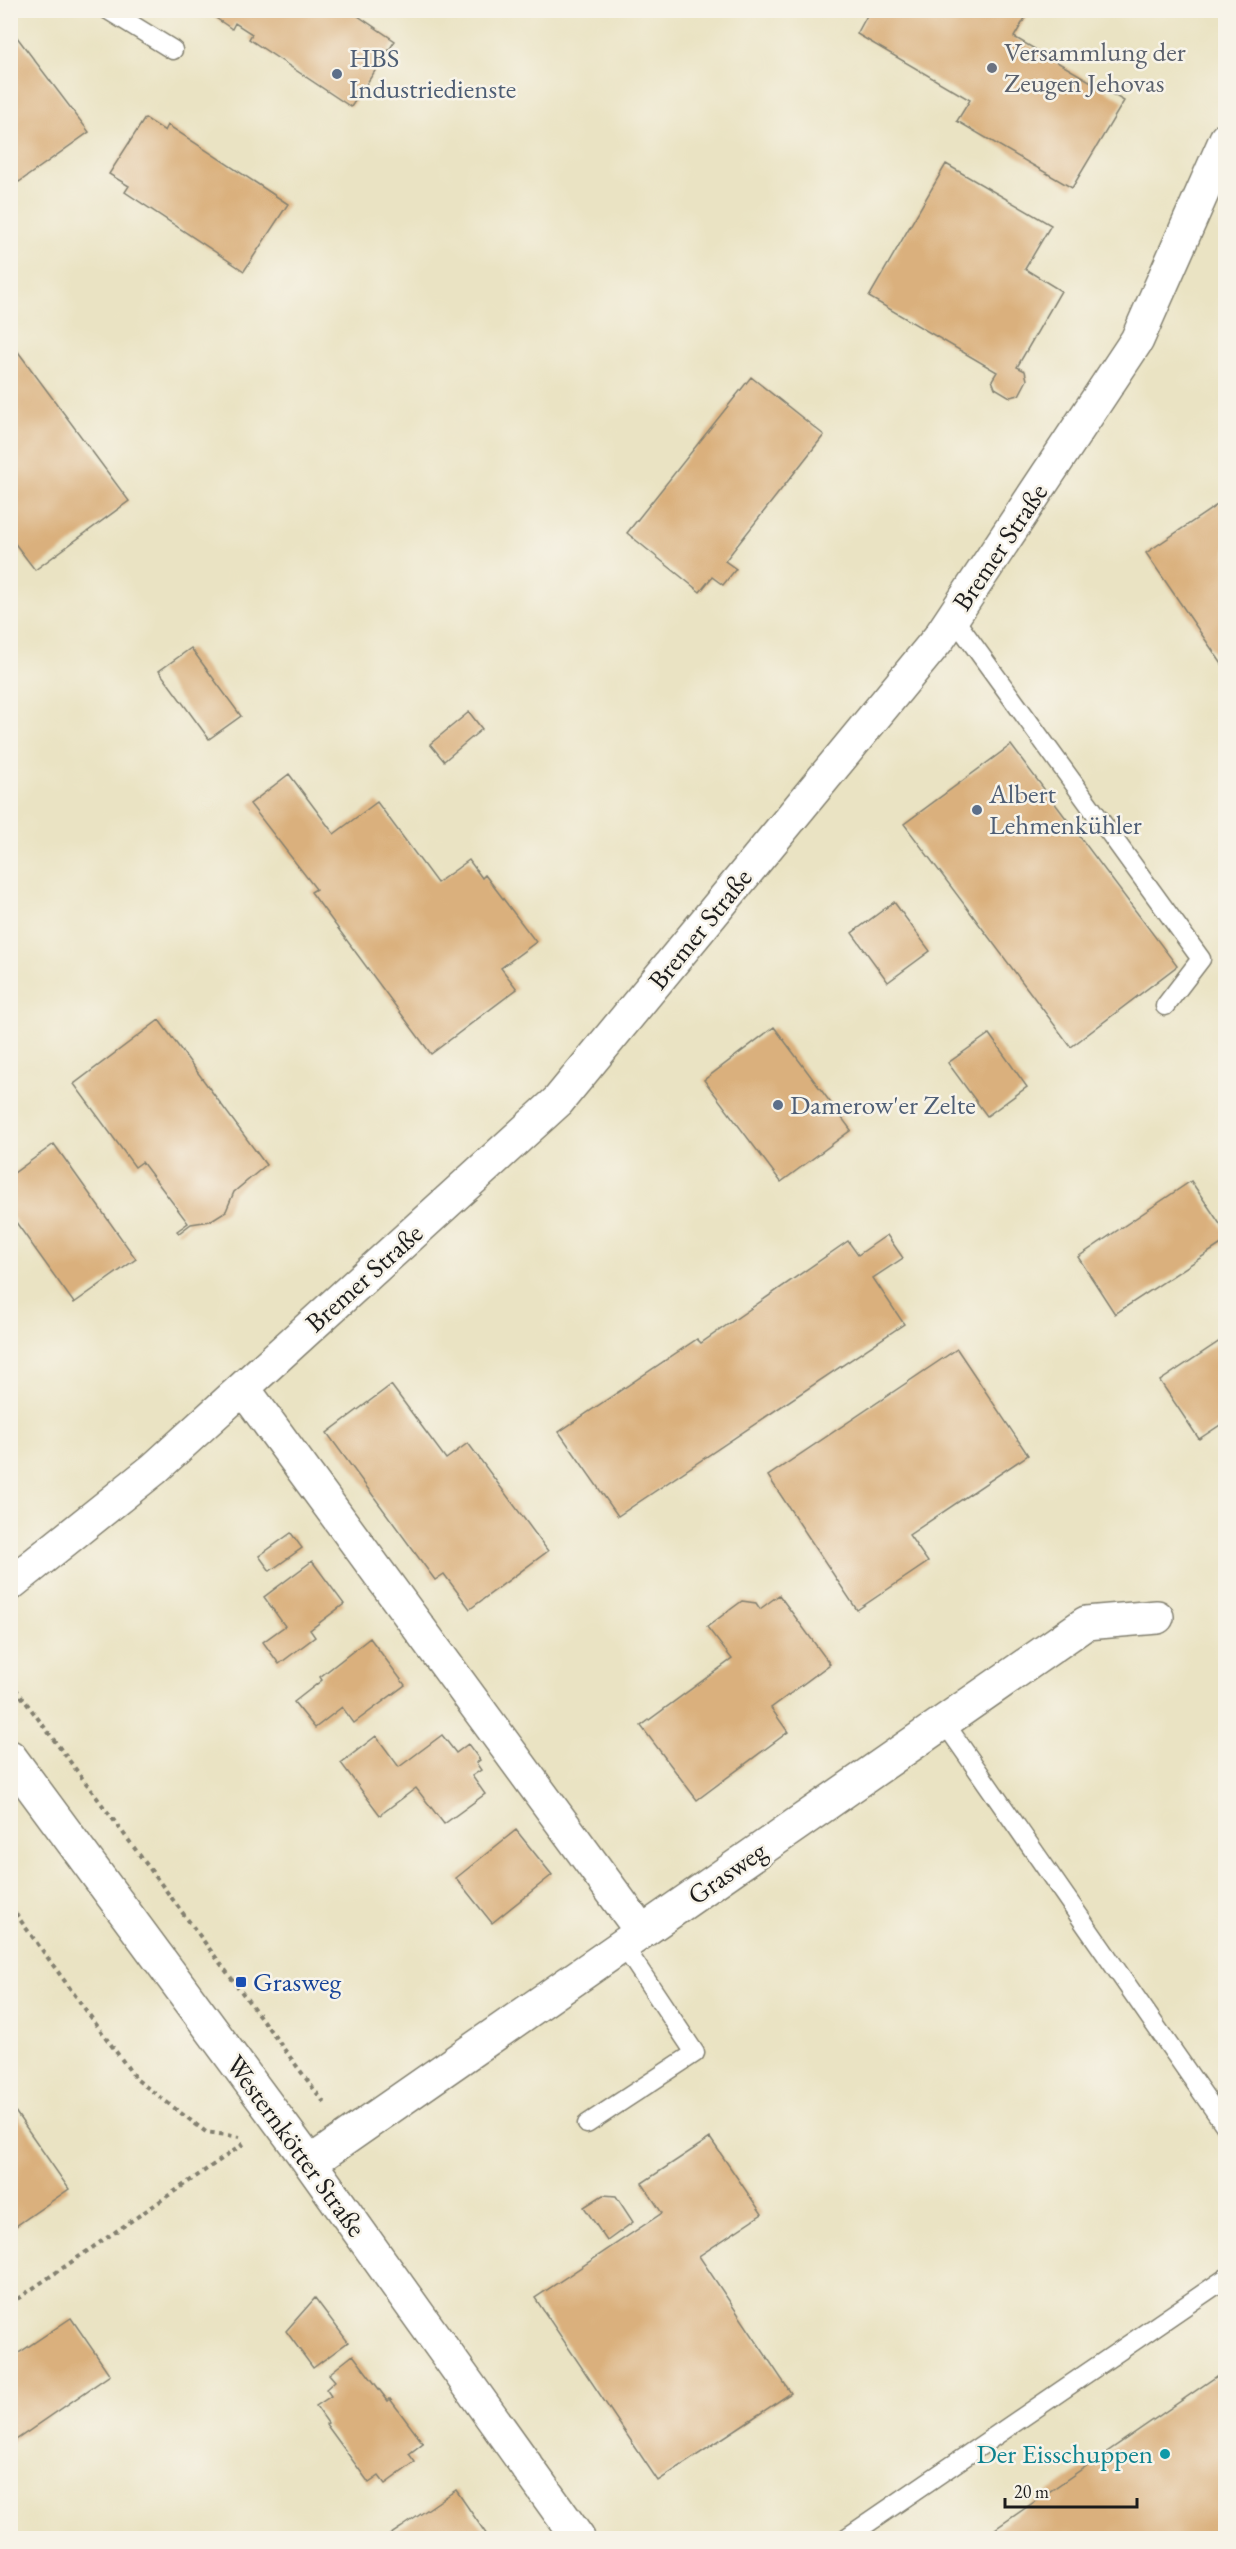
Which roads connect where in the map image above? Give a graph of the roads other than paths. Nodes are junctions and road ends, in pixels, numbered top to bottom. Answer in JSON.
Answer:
{"nodes":[{"id":1,"x":108,"y":10,"type":"edge"},
{"id":2,"x":173,"y":50,"type":"dead end"},
{"id":3,"x":1226,"y":139,"type":"edge"},
{"id":4,"x":953,"y":617,"type":"junction"},
{"id":5,"x":1165,"y":1006,"type":"dead end"},
{"id":6,"x":243,"y":1388,"type":"junction"},
{"id":7,"x":10,"y":1584,"type":"edge"},
{"id":8,"x":1157,"y":1617,"type":"dead end"},
{"id":9,"x":944,"y":1722,"type":"junction"},
{"id":10,"x":14,"y":1768,"type":"edge"},
{"id":11,"x":633,"y":1939,"type":"junction"},
{"id":12,"x":587,"y":2124,"type":"dead end"},
{"id":13,"x":1226,"y":2127,"type":"edge"},
{"id":14,"x":310,"y":2163,"type":"junction"},
{"id":15,"x":1226,"y":2278,"type":"edge"},
{"id":16,"x":578,"y":2538,"type":"edge"},
{"id":17,"x":846,"y":2538,"type":"edge"}],
"edges":[{"from":1,"to":2,"type":"lane"},
{"from":3,"to":4,"type":"street","name":"Bremer Straße"},
{"from":4,"to":5,"type":"lane"},
{"from":4,"to":6,"type":"street","name":"Bremer Straße"},
{"from":6,"to":7,"type":"street","name":"Bremer Straße"},
{"from":6,"to":11,"type":"street"},
{"from":8,"to":9,"type":"street","name":"Grasweg"},
{"from":9,"to":11,"type":"street","name":"Grasweg"},
{"from":9,"to":13,"type":"lane"},
{"from":10,"to":14,"type":"street","name":"Westernkötter Straße"},
{"from":11,"to":12,"type":"lane"},
{"from":11,"to":14,"type":"street","name":"Grasweg"},
{"from":14,"to":16,"type":"street","name":"Westernkötter Straße"},
{"from":15,"to":17,"type":"lane"}]}
